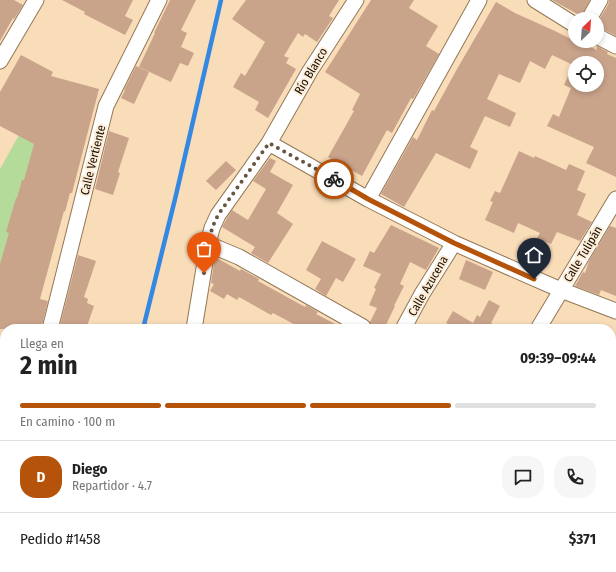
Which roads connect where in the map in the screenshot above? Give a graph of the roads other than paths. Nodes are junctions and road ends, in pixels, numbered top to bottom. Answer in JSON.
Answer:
{"nodes":[{"id":1,"x":36,"y":0,"type":"edge"},
{"id":2,"x":159,"y":0,"type":"edge"},
{"id":3,"x":356,"y":0,"type":"edge"},
{"id":4,"x":479,"y":0,"type":"edge"},
{"id":5,"x":535,"y":0,"type":"edge"},
{"id":6,"x":600,"y":0,"type":"edge"},
{"id":7,"x":593,"y":12,"type":"edge"},
{"id":8,"x":568,"y":21,"type":"edge"},
{"id":9,"x":6,"y":39,"type":"edge"},
{"id":10,"x":604,"y":40,"type":"edge"},
{"id":11,"x":616,"y":46,"type":"edge"},
{"id":12,"x":0,"y":61,"type":"edge"},
{"id":13,"x":269,"y":143,"type":"junction"},
{"id":14,"x":368,"y":199,"type":"junction"},
{"id":15,"x":616,"y":199,"type":"edge"},
{"id":16,"x":454,"y":243,"type":"junction"},
{"id":17,"x":208,"y":244,"type":"junction"},
{"id":18,"x":561,"y":290,"type":"junction"},
{"id":19,"x":616,"y":311,"type":"edge"},
{"id":20,"x":51,"y":324,"type":"edge"},
{"id":21,"x":195,"y":324,"type":"edge"},
{"id":22,"x":358,"y":324,"type":"edge"},
{"id":23,"x":407,"y":324,"type":"edge"},
{"id":24,"x":541,"y":324,"type":"edge"}],
"edges":[{"from":1,"to":9,"type":"street"},
{"from":2,"to":20,"type":"street","name":"Calle Vertiente"},
{"from":3,"to":13,"type":"street","name":"Río Blanco"},
{"from":4,"to":14,"type":"street"},
{"from":5,"to":8,"type":"street"},
{"from":6,"to":7,"type":"street"},
{"from":9,"to":12,"type":"street"},
{"from":10,"to":11,"type":"street"},
{"from":13,"to":14,"type":"street"},
{"from":13,"to":17,"type":"street","name":"Río Blanco"},
{"from":14,"to":16,"type":"street"},
{"from":15,"to":18,"type":"street","name":"Calle Tulipán"},
{"from":16,"to":18,"type":"street"},
{"from":16,"to":23,"type":"street","name":"Calle Azucena"},
{"from":17,"to":21,"type":"street","name":"Río Blanco"},
{"from":17,"to":22,"type":"street"},
{"from":18,"to":19,"type":"street"},
{"from":18,"to":24,"type":"street","name":"Calle Tulipán"}]}
